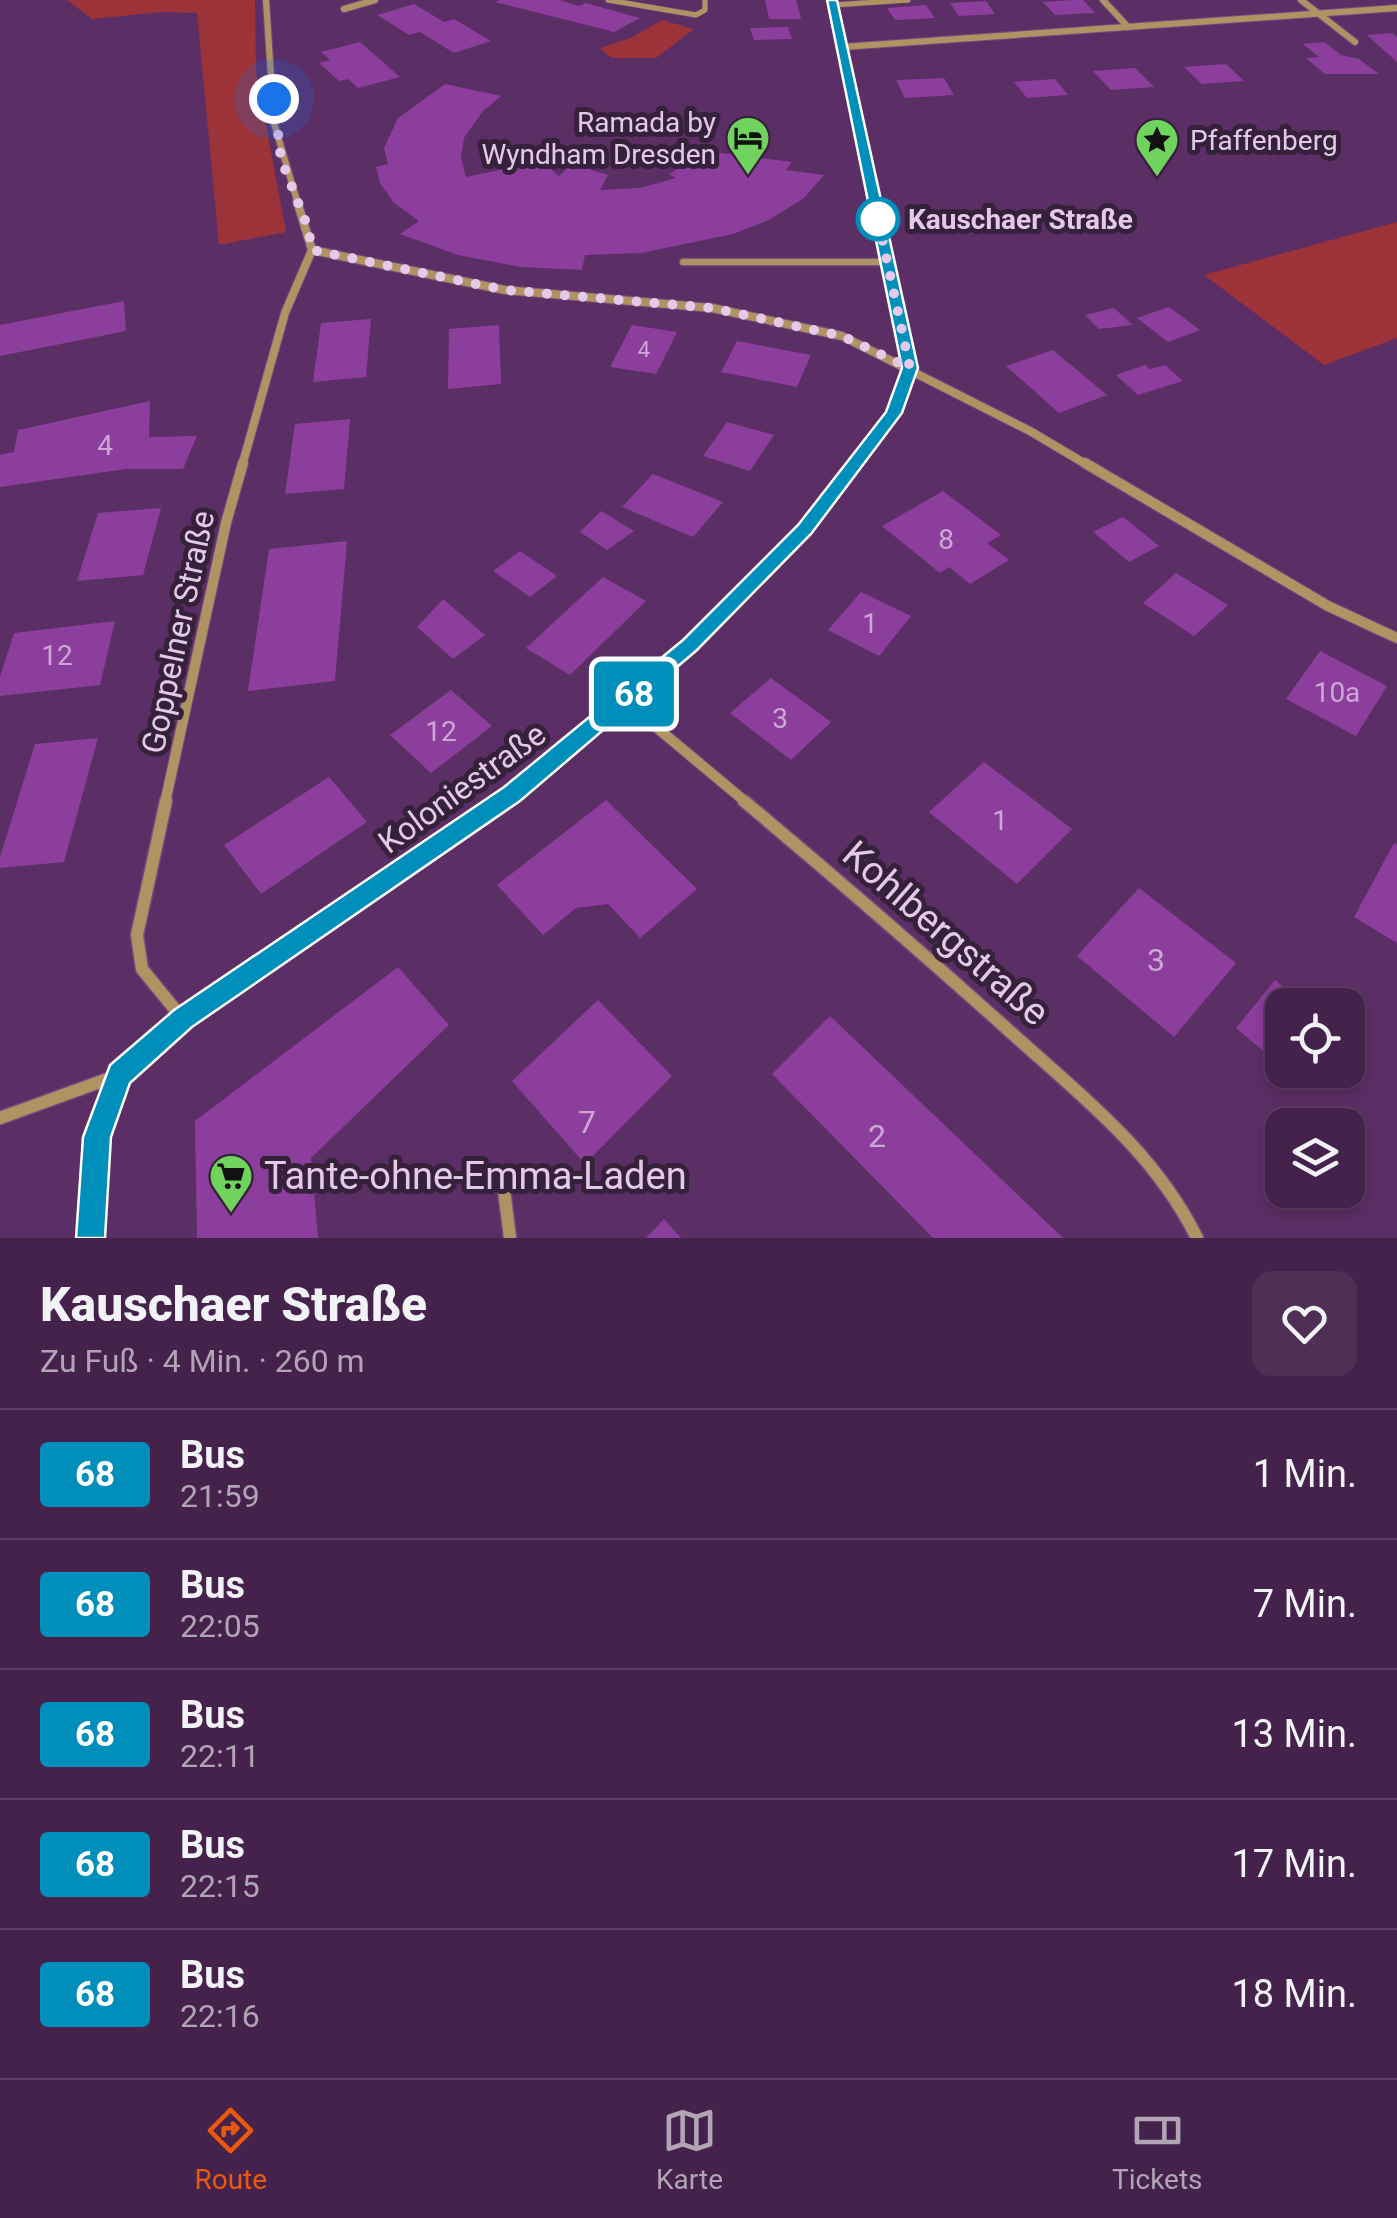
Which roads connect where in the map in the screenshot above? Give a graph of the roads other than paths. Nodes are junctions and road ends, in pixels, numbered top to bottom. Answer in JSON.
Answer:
{"nodes":[{"id":1,"x":266,"y":0,"type":"edge"},
{"id":2,"x":375,"y":0,"type":"edge"},
{"id":3,"x":608,"y":0,"type":"edge"},
{"id":4,"x":705,"y":0,"type":"edge"},
{"id":5,"x":908,"y":0,"type":"edge"},
{"id":6,"x":1102,"y":0,"type":"edge"},
{"id":7,"x":1301,"y":0,"type":"edge"},
{"id":8,"x":833,"y":2,"type":"edge"},
{"id":9,"x":1397,"y":8,"type":"edge"},
{"id":10,"x":344,"y":10,"type":"dead end"},
{"id":11,"x":1319,"y":14,"type":"junction"},
{"id":12,"x":1128,"y":27,"type":"junction"},
{"id":13,"x":1354,"y":42,"type":"dead end"},
{"id":14,"x":842,"y":47,"type":"junction"},
{"id":15,"x":312,"y":250,"type":"junction"},
{"id":16,"x":683,"y":262,"type":"dead end"},
{"id":17,"x":887,"y":262,"type":"junction"},
{"id":18,"x":910,"y":368,"type":"junction"},
{"id":19,"x":1397,"y":638,"type":"edge"},
{"id":20,"x":625,"y":702,"type":"junction"},
{"id":21,"x":183,"y":1018,"type":"junction"},
{"id":22,"x":120,"y":1075,"type":"junction"},
{"id":23,"x":0,"y":1118,"type":"edge"},
{"id":24,"x":503,"y":1182,"type":"dead end"},
{"id":25,"x":90,"y":1238,"type":"edge"},
{"id":26,"x":510,"y":1238,"type":"edge"},
{"id":27,"x":1196,"y":1238,"type":"edge"}],
"edges":[{"from":1,"to":15,"type":"street"},
{"from":2,"to":10,"type":"street"},
{"from":3,"to":4,"type":"lane"},
{"from":5,"to":8,"type":"lane"},
{"from":6,"to":12,"type":"street"},
{"from":7,"to":11,"type":"street"},
{"from":8,"to":14,"type":"street"},
{"from":9,"to":11,"type":"street"},
{"from":11,"to":12,"type":"street"},
{"from":11,"to":13,"type":"street"},
{"from":12,"to":14,"type":"street"},
{"from":14,"to":17,"type":"street"},
{"from":15,"to":18,"type":"street"},
{"from":15,"to":21,"type":"street","name":"Goppelner Straße"},
{"from":16,"to":17,"type":"lane"},
{"from":17,"to":18,"type":"street"},
{"from":18,"to":19,"type":"street"},
{"from":18,"to":20,"type":"street","name":"Koloniestraße"},
{"from":20,"to":21,"type":"street","name":"Koloniestraße"},
{"from":20,"to":27,"type":"street","name":"Kohlbergstraße"},
{"from":21,"to":22,"type":"street","name":"Koloniestraße"},
{"from":22,"to":23,"type":"street"},
{"from":22,"to":25,"type":"street"},
{"from":24,"to":26,"type":"street"}]}
